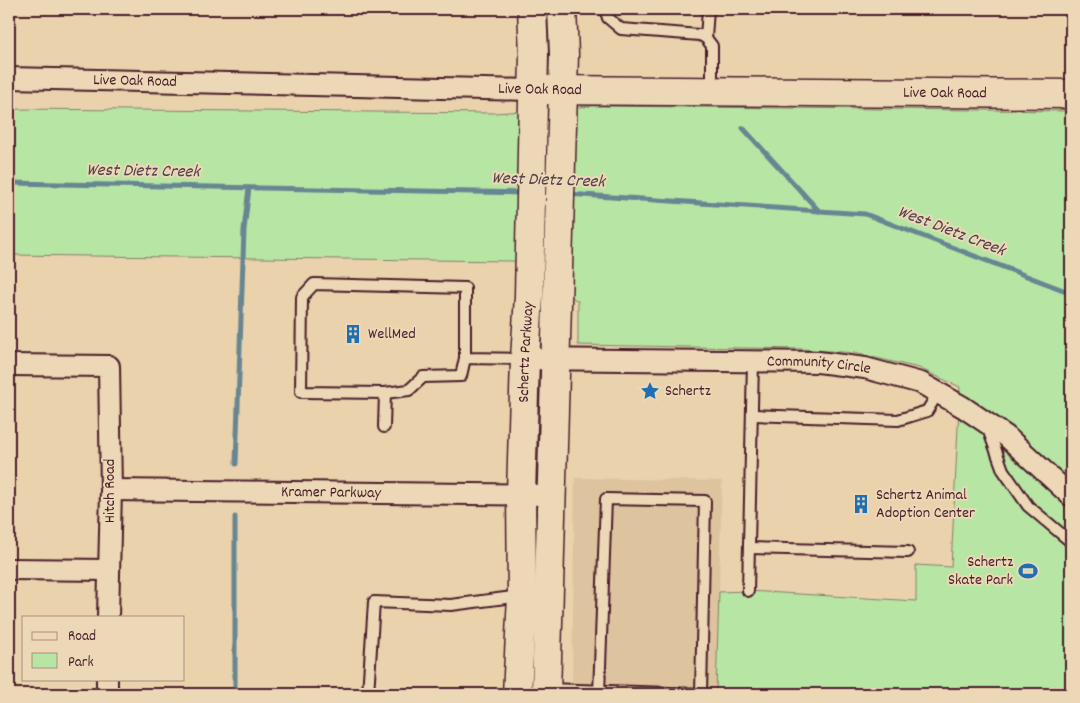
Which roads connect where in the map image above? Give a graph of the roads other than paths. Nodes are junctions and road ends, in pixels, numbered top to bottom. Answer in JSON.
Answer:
{"nodes":[{"id":1,"x":532,"y":9,"type":"edge"},
{"id":2,"x":562,"y":9,"type":"edge"},
{"id":3,"x":605,"y":9,"type":"edge"},
{"id":4,"x":708,"y":9,"type":"edge"},
{"id":5,"x":706,"y":38,"type":"junction"},
{"id":6,"x":9,"y":78,"type":"edge"},
{"id":7,"x":532,"y":90,"type":"junction"},
{"id":8,"x":563,"y":90,"type":"junction"},
{"id":9,"x":712,"y":92,"type":"junction"},
{"id":10,"x":1071,"y":94,"type":"edge"},
{"id":11,"x":465,"y":358,"type":"junction"},
{"id":12,"x":525,"y":359,"type":"junction"},
{"id":13,"x":555,"y":359,"type":"junction"},
{"id":14,"x":753,"y":361,"type":"junction"},
{"id":15,"x":9,"y":365,"type":"edge"},
{"id":16,"x":385,"y":393,"type":"junction"},
{"id":17,"x":938,"y":393,"type":"junction"},
{"id":18,"x":752,"y":415,"type":"junction"},
{"id":19,"x":986,"y":422,"type":"junction"},
{"id":20,"x":384,"y":427,"type":"dead end"},
{"id":21,"x":111,"y":490,"type":"junction"},
{"id":22,"x":521,"y":494,"type":"junction"},
{"id":23,"x":551,"y":495,"type":"junction"},
{"id":24,"x":1071,"y":496,"type":"edge"},
{"id":25,"x":1071,"y":542,"type":"edge"},
{"id":26,"x":749,"y":548,"type":"junction"},
{"id":27,"x":908,"y":552,"type":"dead end"},
{"id":28,"x":9,"y":569,"type":"edge"},
{"id":29,"x":109,"y":570,"type":"junction"},
{"id":30,"x":748,"y":591,"type":"dead end"},
{"id":31,"x":535,"y":596,"type":"junction"},
{"id":32,"x":108,"y":616,"type":"edge"},
{"id":33,"x":107,"y":680,"type":"edge"},
{"id":34,"x":517,"y":692,"type":"edge"},
{"id":35,"x":546,"y":692,"type":"edge"},
{"id":36,"x":599,"y":692,"type":"edge"},
{"id":37,"x":107,"y":694,"type":"edge"},
{"id":38,"x":368,"y":694,"type":"edge"},
{"id":39,"x":701,"y":694,"type":"edge"}],
"edges":[{"from":1,"to":7,"type":"main road","name":"Schertz Parkway"},
{"from":2,"to":8,"type":"main road","name":"Schertz Parkway"},
{"from":3,"to":5,"type":"lane"},
{"from":4,"to":5,"type":"lane"},
{"from":5,"to":9,"type":"lane"},
{"from":6,"to":7,"type":"street","name":"Live Oak Road"},
{"from":7,"to":8,"type":"main road","name":"Live Oak Road"},
{"from":7,"to":12,"type":"main road","name":"Schertz Parkway"},
{"from":8,"to":9,"type":"main road","name":"Live Oak Road"},
{"from":8,"to":13,"type":"main road","name":"Schertz Parkway"},
{"from":9,"to":10,"type":"main road","name":"Live Oak Road"},
{"from":11,"to":12,"type":"lane"},
{"from":11,"to":16,"type":"lane"},
{"from":11,"to":16,"type":"lane"},
{"from":12,"to":13,"type":"street","name":"Community Circle"},
{"from":12,"to":22,"type":"main road","name":"Schertz Parkway"},
{"from":13,"to":14,"type":"street","name":"Community Circle"},
{"from":13,"to":23,"type":"main road","name":"Schertz Parkway"},
{"from":14,"to":17,"type":"street","name":"Community Circle"},
{"from":14,"to":18,"type":"lane"},
{"from":15,"to":21,"type":"street","name":"Hitch Road"},
{"from":16,"to":20,"type":"lane"},
{"from":17,"to":18,"type":"lane"},
{"from":17,"to":19,"type":"street","name":"Community Circle"},
{"from":18,"to":26,"type":"lane"},
{"from":19,"to":24,"type":"street","name":"Community Circle"},
{"from":19,"to":25,"type":"lane"},
{"from":21,"to":22,"type":"street","name":"Kramer Parkway"},
{"from":21,"to":29,"type":"street","name":"Hitch Road"},
{"from":22,"to":23,"type":"street","name":"Kramer Parkway"},
{"from":22,"to":31,"type":"main road","name":"Schertz Parkway"},
{"from":23,"to":31,"type":"main road","name":"Schertz Parkway"},
{"from":26,"to":27,"type":"lane"},
{"from":26,"to":30,"type":"lane"},
{"from":28,"to":29,"type":"street"},
{"from":29,"to":32,"type":"street","name":"Hitch Road"},
{"from":31,"to":34,"type":"main road","name":"Schertz Parkway"},
{"from":31,"to":35,"type":"main road","name":"Schertz Parkway"},
{"from":31,"to":38,"type":"lane"},
{"from":33,"to":37,"type":"street"},
{"from":34,"to":35,"type":"main road"},
{"from":35,"to":36,"type":"lane"},
{"from":36,"to":39,"type":"lane"},
{"from":36,"to":39,"type":"lane"}]}
